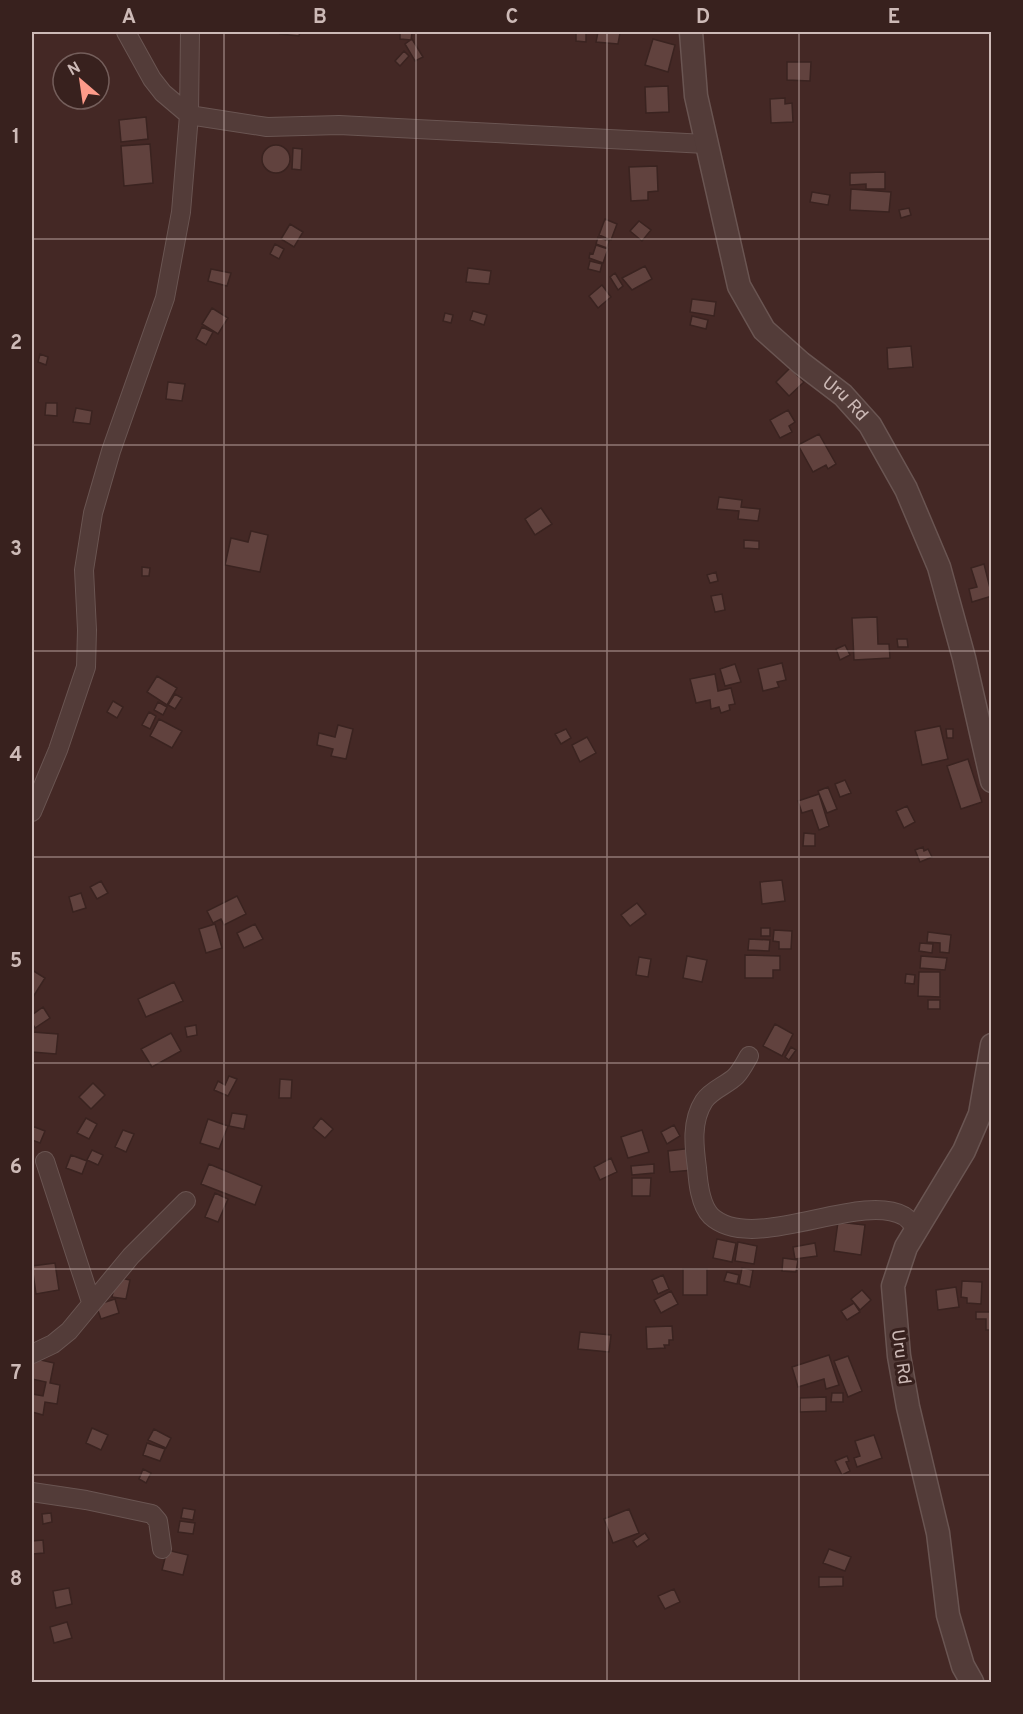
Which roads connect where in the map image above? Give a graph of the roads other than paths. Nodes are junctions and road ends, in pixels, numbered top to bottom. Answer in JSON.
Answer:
{"nodes":[{"id":1,"x":126,"y":32,"type":"edge"},
{"id":2,"x":190,"y":32,"type":"edge"},
{"id":3,"x":691,"y":32,"type":"edge"},
{"id":4,"x":189,"y":115,"type":"junction"},
{"id":5,"x":706,"y":144,"type":"junction"},
{"id":6,"x":992,"y":781,"type":"edge"},
{"id":7,"x":32,"y":812,"type":"edge"},
{"id":8,"x":992,"y":1044,"type":"edge"},
{"id":9,"x":749,"y":1056,"type":"dead end"},
{"id":10,"x":987,"y":1096,"type":"edge"},
{"id":11,"x":45,"y":1161,"type":"dead end"},
{"id":12,"x":186,"y":1201,"type":"dead end"},
{"id":13,"x":916,"y":1229,"type":"junction"},
{"id":14,"x":91,"y":1302,"type":"junction"},
{"id":15,"x":32,"y":1354,"type":"edge"},
{"id":16,"x":32,"y":1492,"type":"edge"},
{"id":17,"x":162,"y":1548,"type":"dead end"},
{"id":18,"x":972,"y":1683,"type":"edge"}],
"edges":[{"from":1,"to":4,"type":"street"},
{"from":2,"to":4,"type":"street"},
{"from":3,"to":5,"type":"street","name":"Uru Rd"},
{"from":4,"to":5,"type":"street"},
{"from":4,"to":7,"type":"street"},
{"from":5,"to":6,"type":"street","name":"Uru Rd"},
{"from":8,"to":10,"type":"street","name":"Uru Rd"},
{"from":9,"to":13,"type":"street"},
{"from":10,"to":13,"type":"street","name":"Uru Rd"},
{"from":11,"to":14,"type":"street"},
{"from":12,"to":14,"type":"street"},
{"from":13,"to":18,"type":"street","name":"Uru Rd"},
{"from":14,"to":15,"type":"street"},
{"from":16,"to":17,"type":"street"}]}
